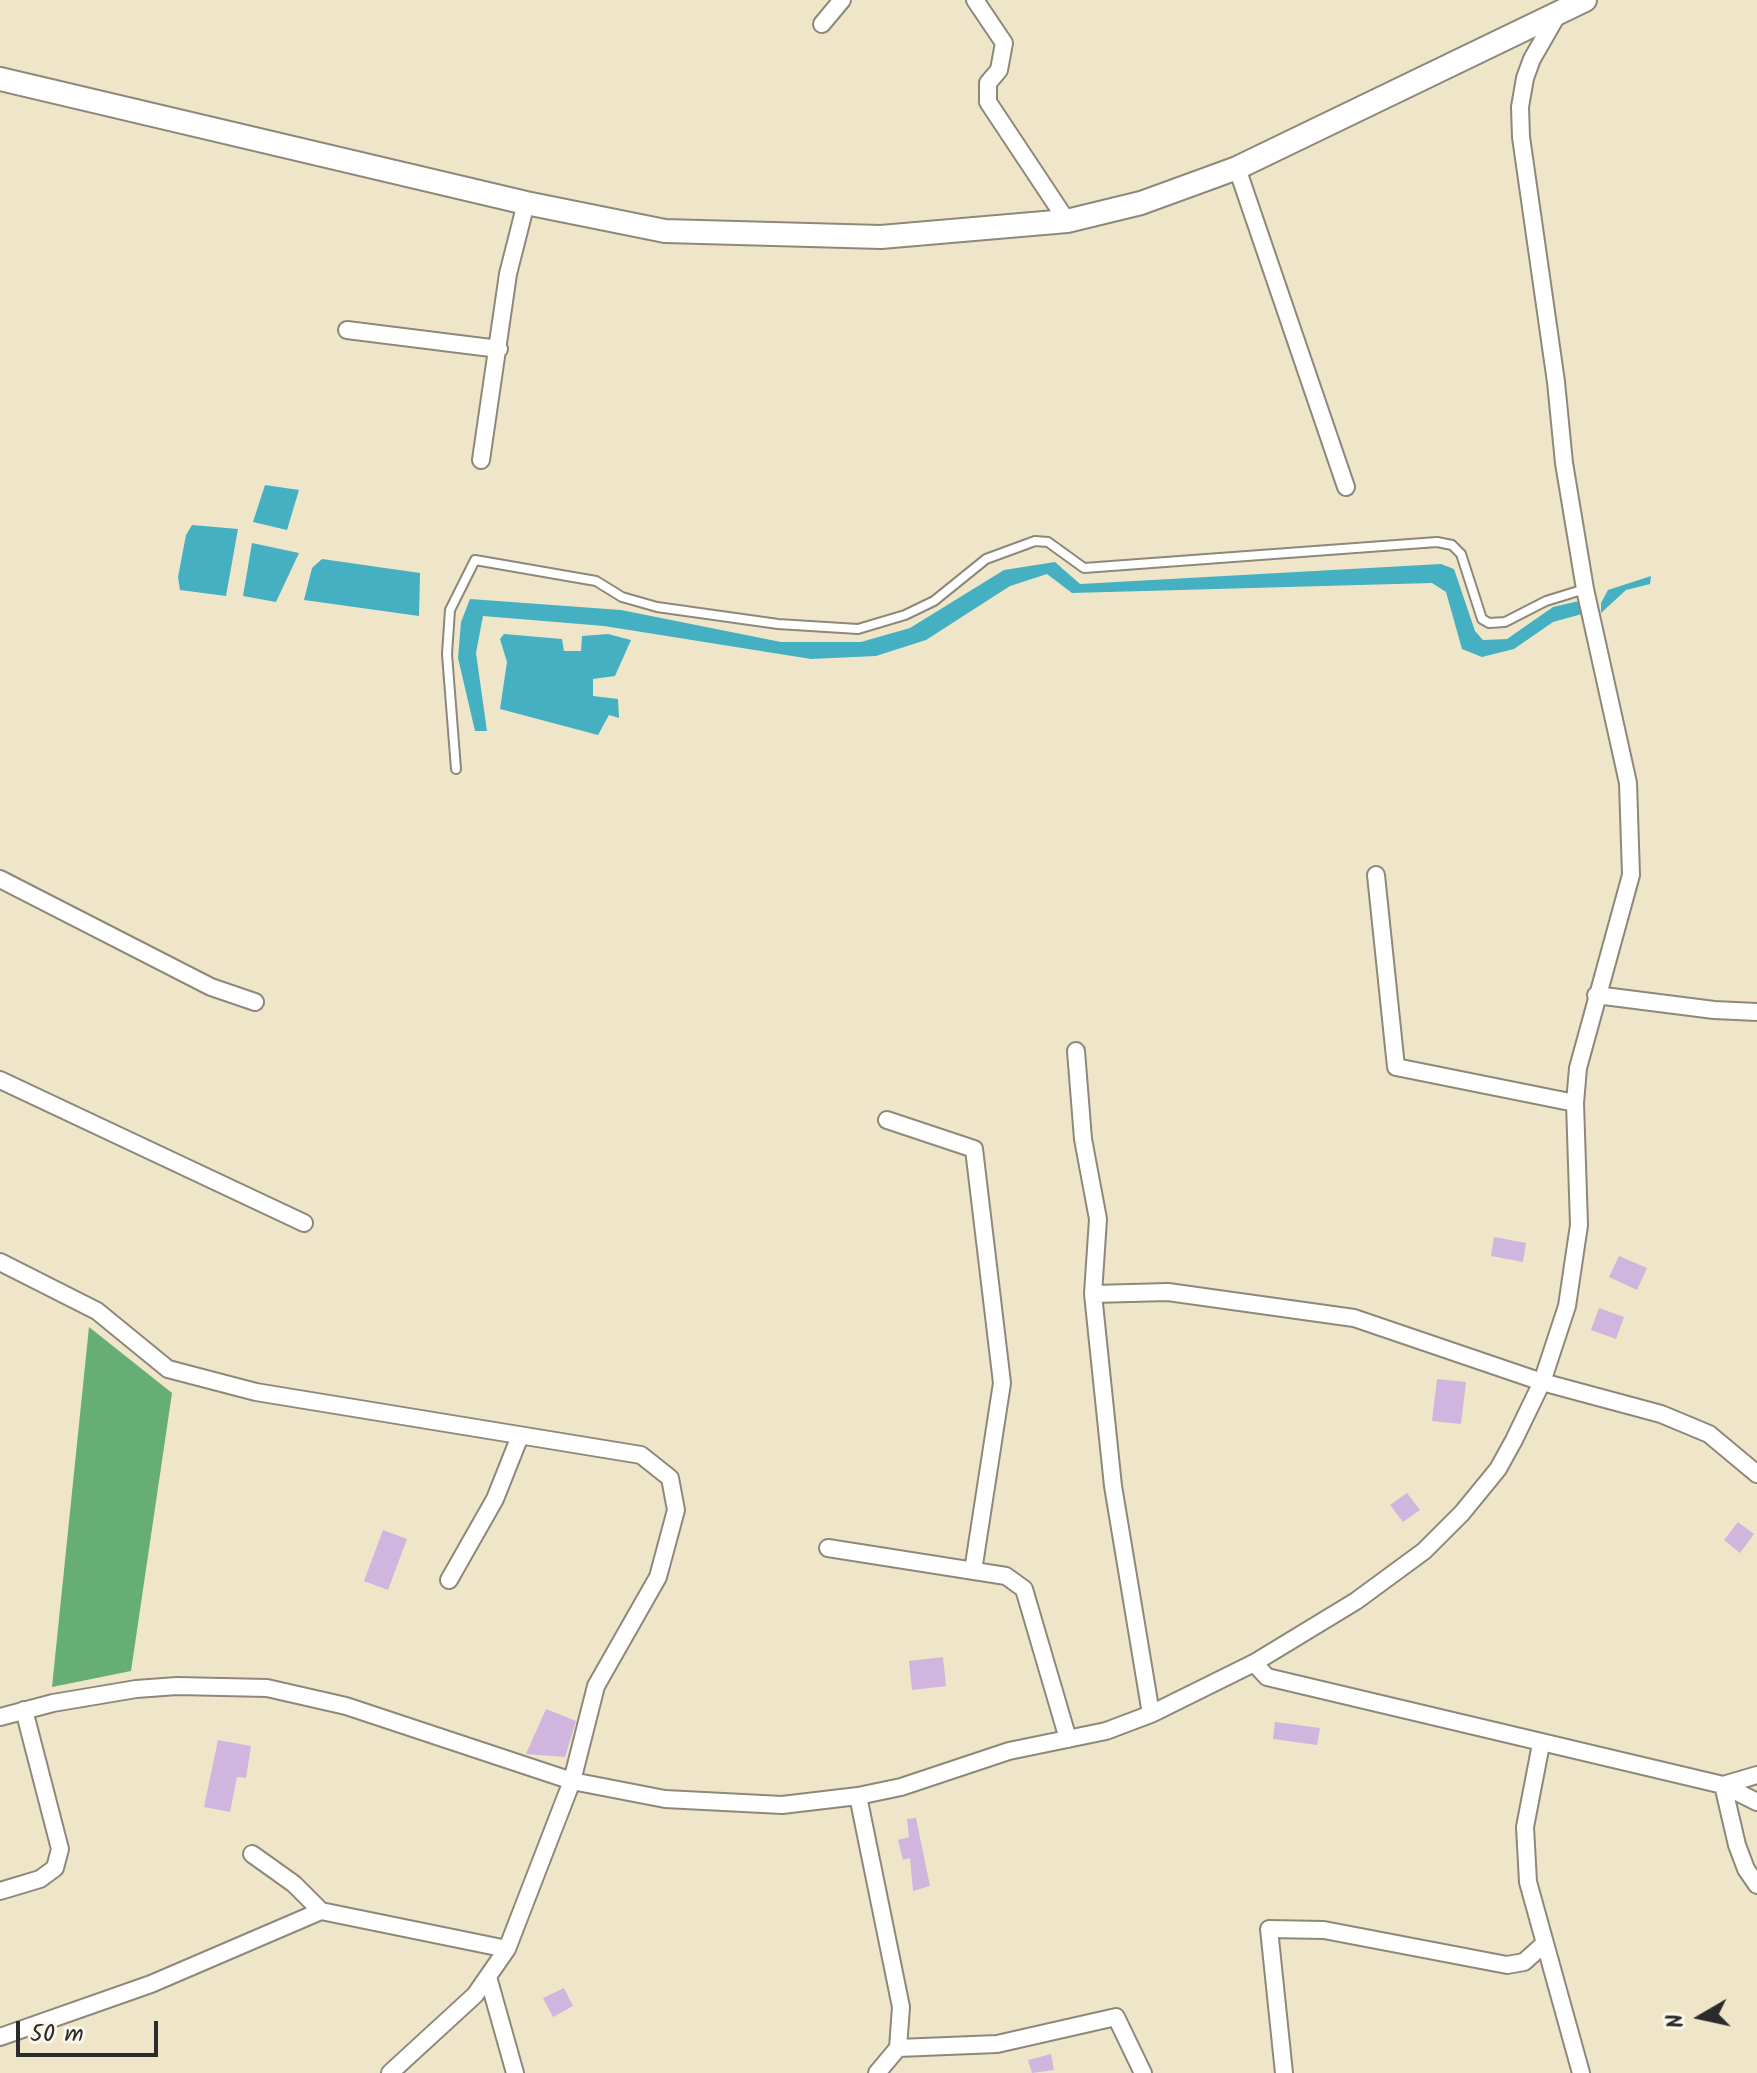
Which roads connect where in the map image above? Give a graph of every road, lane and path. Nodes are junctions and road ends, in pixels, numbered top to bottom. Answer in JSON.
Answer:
{"nodes":[{"id":1,"x":842,"y":0,"type":"edge"},
{"id":2,"x":975,"y":0,"type":"edge"},
{"id":3,"x":1585,"y":0,"type":"edge"},
{"id":4,"x":1561,"y":10,"type":"junction"},
{"id":5,"x":822,"y":24,"type":"dead end"},
{"id":6,"x":0,"y":79,"type":"edge"},
{"id":7,"x":1237,"y":168,"type":"junction"},
{"id":8,"x":526,"y":203,"type":"junction"},
{"id":9,"x":1067,"y":221,"type":"junction"},
{"id":10,"x":347,"y":330,"type":"dead end"},
{"id":11,"x":499,"y":349,"type":"junction"},
{"id":12,"x":481,"y":460,"type":"dead end"},
{"id":13,"x":1346,"y":487,"type":"dead end"},
{"id":14,"x":1585,"y":589,"type":"junction"},
{"id":15,"x":456,"y":769,"type":"dead end"},
{"id":16,"x":1376,"y":875,"type":"dead end"},
{"id":17,"x":0,"y":879,"type":"edge"},
{"id":18,"x":1596,"y":995,"type":"junction"},
{"id":19,"x":255,"y":1002,"type":"dead end"},
{"id":20,"x":1757,"y":1012,"type":"edge"},
{"id":21,"x":1076,"y":1051,"type":"dead end"},
{"id":22,"x":0,"y":1080,"type":"edge"},
{"id":23,"x":1575,"y":1103,"type":"junction"},
{"id":24,"x":887,"y":1120,"type":"dead end"},
{"id":25,"x":304,"y":1223,"type":"dead end"},
{"id":26,"x":0,"y":1262,"type":"edge"},
{"id":27,"x":1093,"y":1294,"type":"junction"},
{"id":28,"x":1542,"y":1382,"type":"junction"},
{"id":29,"x":520,"y":1436,"type":"junction"},
{"id":30,"x":1757,"y":1474,"type":"edge"},
{"id":31,"x":828,"y":1548,"type":"dead end"},
{"id":32,"x":973,"y":1571,"type":"junction"},
{"id":33,"x":449,"y":1580,"type":"dead end"},
{"id":34,"x":1254,"y":1663,"type":"junction"},
{"id":35,"x":24,"y":1710,"type":"junction"},
{"id":36,"x":1151,"y":1714,"type":"junction"},
{"id":37,"x":0,"y":1717,"type":"edge"},
{"id":38,"x":1068,"y":1739,"type":"junction"},
{"id":39,"x":1541,"y":1744,"type":"junction"},
{"id":40,"x":1757,"y":1775,"type":"edge"},
{"id":41,"x":572,"y":1781,"type":"junction"},
{"id":42,"x":1723,"y":1785,"type":"junction"},
{"id":43,"x":858,"y":1796,"type":"junction"},
{"id":44,"x":1757,"y":1802,"type":"edge"},
{"id":45,"x":252,"y":1854,"type":"dead end"},
{"id":46,"x":1757,"y":1885,"type":"edge"},
{"id":47,"x":0,"y":1891,"type":"edge"},
{"id":48,"x":321,"y":1911,"type":"junction"},
{"id":49,"x":1544,"y":1944,"type":"junction"},
{"id":50,"x":507,"y":1949,"type":"junction"},
{"id":51,"x":488,"y":1977,"type":"junction"},
{"id":52,"x":0,"y":2037,"type":"edge"},
{"id":53,"x":898,"y":2048,"type":"junction"},
{"id":54,"x":390,"y":2073,"type":"edge"},
{"id":55,"x":515,"y":2073,"type":"edge"},
{"id":56,"x":877,"y":2073,"type":"edge"},
{"id":57,"x":1143,"y":2073,"type":"edge"},
{"id":58,"x":1284,"y":2073,"type":"edge"},
{"id":59,"x":1581,"y":2073,"type":"edge"}],
"edges":[{"from":1,"to":5,"type":"street"},
{"from":2,"to":9,"type":"street"},
{"from":3,"to":4,"type":"main road"},
{"from":4,"to":7,"type":"main road"},
{"from":4,"to":14,"type":"street"},
{"from":6,"to":8,"type":"main road"},
{"from":7,"to":9,"type":"main road"},
{"from":7,"to":13,"type":"street"},
{"from":8,"to":9,"type":"main road"},
{"from":8,"to":11,"type":"street"},
{"from":10,"to":11,"type":"street"},
{"from":11,"to":12,"type":"street"},
{"from":14,"to":15,"type":"lane"},
{"from":14,"to":18,"type":"street"},
{"from":16,"to":23,"type":"street"},
{"from":17,"to":19,"type":"street"},
{"from":18,"to":20,"type":"street"},
{"from":18,"to":23,"type":"street"},
{"from":21,"to":27,"type":"street"},
{"from":22,"to":25,"type":"street"},
{"from":23,"to":28,"type":"street"},
{"from":24,"to":32,"type":"street"},
{"from":26,"to":29,"type":"street"},
{"from":27,"to":28,"type":"street"},
{"from":27,"to":36,"type":"street"},
{"from":28,"to":30,"type":"street"},
{"from":28,"to":34,"type":"street"},
{"from":29,"to":33,"type":"street"},
{"from":29,"to":41,"type":"street"},
{"from":31,"to":32,"type":"street"},
{"from":32,"to":38,"type":"street"},
{"from":34,"to":36,"type":"street"},
{"from":34,"to":39,"type":"street"},
{"from":35,"to":37,"type":"street"},
{"from":35,"to":41,"type":"street"},
{"from":35,"to":47,"type":"street"},
{"from":36,"to":38,"type":"street"},
{"from":38,"to":43,"type":"street"},
{"from":39,"to":42,"type":"street"},
{"from":39,"to":49,"type":"street"},
{"from":40,"to":42,"type":"street"},
{"from":41,"to":43,"type":"street"},
{"from":41,"to":50,"type":"street"},
{"from":42,"to":44,"type":"street"},
{"from":42,"to":46,"type":"street"},
{"from":43,"to":53,"type":"street"},
{"from":45,"to":48,"type":"street"},
{"from":48,"to":50,"type":"street"},
{"from":48,"to":52,"type":"street"},
{"from":49,"to":58,"type":"street"},
{"from":49,"to":59,"type":"street"},
{"from":50,"to":51,"type":"street"},
{"from":51,"to":54,"type":"street"},
{"from":51,"to":55,"type":"street"},
{"from":53,"to":56,"type":"street"},
{"from":53,"to":57,"type":"street"}]}
